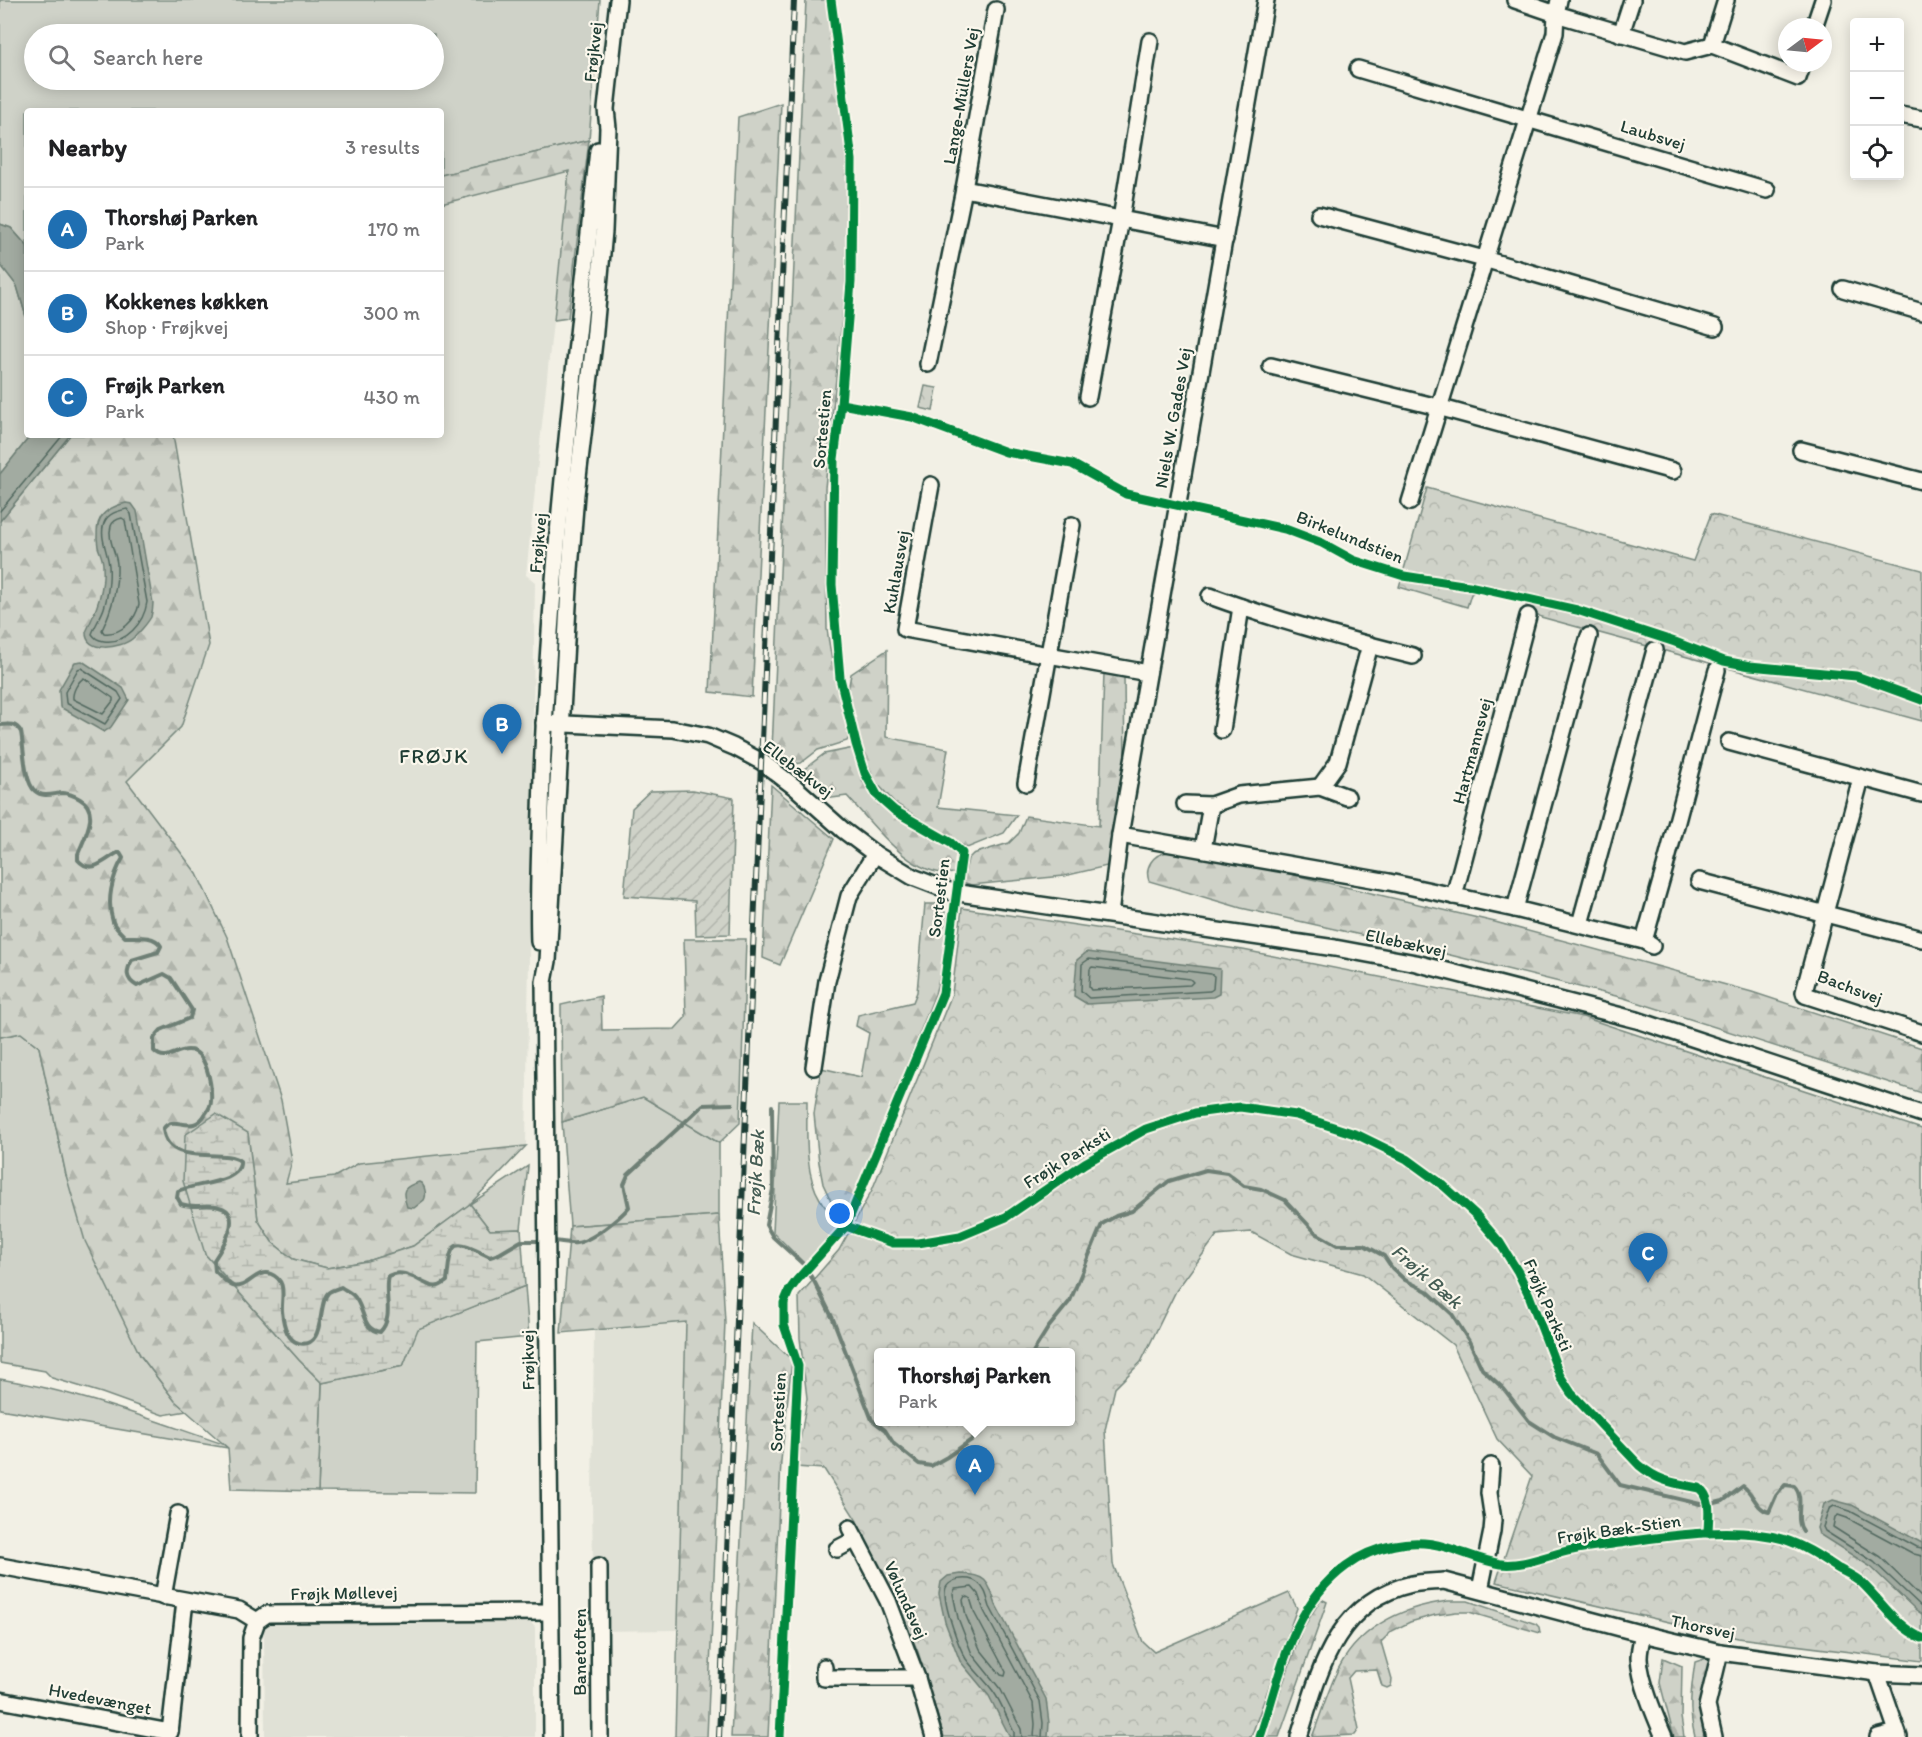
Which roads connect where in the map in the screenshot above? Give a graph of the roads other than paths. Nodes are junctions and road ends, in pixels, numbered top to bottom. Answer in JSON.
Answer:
{"nodes":[{"id":1,"x":618,"y":0,"type":"edge"},
{"id":2,"x":1266,"y":0,"type":"edge"},
{"id":3,"x":1515,"y":0,"type":"edge"},
{"id":4,"x":1632,"y":0,"type":"edge"},
{"id":5,"x":1726,"y":0,"type":"edge"},
{"id":6,"x":1823,"y":0,"type":"edge"},
{"id":7,"x":1557,"y":7,"type":"edge"},
{"id":8,"x":996,"y":10,"type":"dead end"},
{"id":9,"x":1817,"y":18,"type":"edge"},
{"id":10,"x":1621,"y":34,"type":"junction"},
{"id":11,"x":1150,"y":41,"type":"dead end"},
{"id":12,"x":1712,"y":45,"type":"junction"},
{"id":13,"x":1358,"y":69,"type":"dead end"},
{"id":14,"x":1778,"y":70,"type":"edge"},
{"id":15,"x":1782,"y":72,"type":"edge"},
{"id":16,"x":1800,"y":72,"type":"edge"},
{"id":17,"x":606,"y":109,"type":"junction"},
{"id":18,"x":1904,"y":115,"type":"edge"},
{"id":19,"x":1921,"y":115,"type":"edge"},
{"id":20,"x":1527,"y":118,"type":"junction"},
{"id":21,"x":964,"y":189,"type":"junction"},
{"id":22,"x":1767,"y":190,"type":"dead end"},
{"id":23,"x":1319,"y":215,"type":"dead end"},
{"id":24,"x":1121,"y":219,"type":"junction"},
{"id":25,"x":1225,"y":239,"type":"junction"},
{"id":26,"x":1484,"y":260,"type":"junction"},
{"id":27,"x":1843,"y":289,"type":"dead end"},
{"id":28,"x":1922,"y":312,"type":"edge"},
{"id":29,"x":1715,"y":327,"type":"dead end"},
{"id":30,"x":928,"y":364,"type":"dead end"},
{"id":31,"x":1271,"y":366,"type":"dead end"},
{"id":32,"x":1088,"y":397,"type":"dead end"},
{"id":33,"x":1438,"y":407,"type":"junction"},
{"id":34,"x":1802,"y":450,"type":"dead end"},
{"id":35,"x":1673,"y":471,"type":"dead end"},
{"id":36,"x":1922,"y":481,"type":"edge"},
{"id":37,"x":931,"y":485,"type":"dead end"},
{"id":38,"x":1410,"y":502,"type":"dead end"},
{"id":39,"x":1072,"y":525,"type":"dead end"},
{"id":40,"x":1210,"y":596,"type":"dead end"},
{"id":41,"x":1241,"y":607,"type":"junction"},
{"id":42,"x":1528,"y":616,"type":"dead end"},
{"id":43,"x":1589,"y":636,"type":"dead end"},
{"id":44,"x":1370,"y":645,"type":"junction"},
{"id":45,"x":1655,"y":650,"type":"dead end"},
{"id":46,"x":1048,"y":655,"type":"junction"},
{"id":47,"x":1413,"y":656,"type":"dead end"},
{"id":48,"x":1717,"y":670,"type":"dead end"},
{"id":49,"x":1148,"y":673,"type":"junction"},
{"id":50,"x":544,"y":723,"type":"junction"},
{"id":51,"x":561,"y":724,"type":"junction"},
{"id":52,"x":1222,"y":730,"type":"dead end"},
{"id":53,"x":1729,"y":742,"type":"dead end"},
{"id":54,"x":1861,"y":778,"type":"junction"},
{"id":55,"x":1026,"y":783,"type":"dead end"},
{"id":56,"x":1320,"y":787,"type":"junction"},
{"id":57,"x":1922,"y":794,"type":"edge"},
{"id":58,"x":1347,"y":797,"type":"dead end"},
{"id":59,"x":1185,"y":804,"type":"dead end"},
{"id":60,"x":1211,"y":805,"type":"junction"},
{"id":61,"x":1120,"y":835,"type":"junction"},
{"id":62,"x":1203,"y":849,"type":"junction"},
{"id":63,"x":874,"y":854,"type":"junction"},
{"id":64,"x":1698,"y":881,"type":"dead end"},
{"id":65,"x":1454,"y":896,"type":"junction"},
{"id":66,"x":1515,"y":909,"type":"junction"},
{"id":67,"x":1110,"y":914,"type":"junction"},
{"id":68,"x":1823,"y":915,"type":"junction"},
{"id":69,"x":1580,"y":924,"type":"junction"},
{"id":70,"x":1922,"y":939,"type":"edge"},
{"id":71,"x":544,"y":982,"type":"junction"},
{"id":72,"x":1922,"y":1033,"type":"edge"},
{"id":73,"x":814,"y":1067,"type":"dead end"},
{"id":74,"x":1922,"y":1114,"type":"edge"},
{"id":75,"x":1491,"y":1466,"type":"dead end"},
{"id":76,"x":178,"y":1514,"type":"dead end"},
{"id":77,"x":837,"y":1549,"type":"dead end"},
{"id":78,"x":0,"y":1566,"type":"edge"},
{"id":79,"x":599,"y":1566,"type":"dead end"},
{"id":80,"x":1480,"y":1590,"type":"junction"},
{"id":81,"x":163,"y":1597,"type":"junction"},
{"id":82,"x":185,"y":1601,"type":"junction"},
{"id":83,"x":550,"y":1612,"type":"junction"},
{"id":84,"x":257,"y":1621,"type":"junction"},
{"id":85,"x":1643,"y":1634,"type":"junction"},
{"id":86,"x":1720,"y":1652,"type":"junction"},
{"id":87,"x":824,"y":1667,"type":"dead end"},
{"id":88,"x":1877,"y":1673,"type":"junction"},
{"id":89,"x":1922,"y":1675,"type":"edge"},
{"id":90,"x":917,"y":1678,"type":"junction"},
{"id":91,"x":0,"y":1700,"type":"edge"},
{"id":92,"x":1898,"y":1734,"type":"edge"},
{"id":93,"x":250,"y":1737,"type":"edge"},
{"id":94,"x":552,"y":1737,"type":"edge"},
{"id":95,"x":600,"y":1737,"type":"edge"},
{"id":96,"x":934,"y":1737,"type":"edge"},
{"id":97,"x":1299,"y":1737,"type":"edge"},
{"id":98,"x":1664,"y":1737,"type":"edge"},
{"id":99,"x":1714,"y":1737,"type":"edge"},
{"id":100,"x":1878,"y":1737,"type":"edge"}],
"edges":[{"from":1,"to":17,"type":"street","name":"Frøjkvej"},
{"from":2,"to":25,"type":"street","name":"Niels W. Gades Vej"},
{"from":3,"to":7,"type":"street"},
{"from":4,"to":10,"type":"street"},
{"from":5,"to":12,"type":"street"},
{"from":6,"to":9,"type":"street"},
{"from":7,"to":10,"type":"street"},
{"from":7,"to":20,"type":"street"},
{"from":8,"to":21,"type":"street","name":"Lange-Müllers Vej"},
{"from":10,"to":12,"type":"street"},
{"from":11,"to":24,"type":"street"},
{"from":12,"to":14,"type":"street"},
{"from":13,"to":20,"type":"street","name":"Laubsvej"},
{"from":15,"to":16,"type":"street"},
{"from":17,"to":50,"type":"street","name":"Frøjkvej"},
{"from":17,"to":51,"type":"street","name":"Frøjkvej"},
{"from":18,"to":19,"type":"street"},
{"from":20,"to":22,"type":"street","name":"Laubsvej"},
{"from":20,"to":26,"type":"street"},
{"from":21,"to":24,"type":"street","name":"Lange-Müllers Vej"},
{"from":21,"to":30,"type":"street","name":"Lange-Müllers Vej"},
{"from":23,"to":26,"type":"street"},
{"from":24,"to":25,"type":"street","name":"Lange-Müllers Vej"},
{"from":24,"to":32,"type":"street"},
{"from":25,"to":49,"type":"street","name":"Niels W. Gades Vej"},
{"from":26,"to":29,"type":"street"},
{"from":26,"to":33,"type":"street"},
{"from":27,"to":28,"type":"street"},
{"from":31,"to":33,"type":"street"},
{"from":33,"to":35,"type":"street"},
{"from":33,"to":38,"type":"street"},
{"from":34,"to":36,"type":"street"},
{"from":37,"to":46,"type":"street","name":"Kuhlausvej"},
{"from":39,"to":46,"type":"street"},
{"from":40,"to":41,"type":"street"},
{"from":41,"to":44,"type":"street"},
{"from":41,"to":52,"type":"street"},
{"from":42,"to":65,"type":"street","name":"Hartmannsvej"},
{"from":43,"to":66,"type":"street"},
{"from":44,"to":47,"type":"street"},
{"from":44,"to":56,"type":"street"},
{"from":45,"to":69,"type":"street"},
{"from":46,"to":49,"type":"street","name":"Kuhlausvej"},
{"from":46,"to":55,"type":"street"},
{"from":48,"to":69,"type":"street"},
{"from":49,"to":61,"type":"street","name":"Niels W. Gades Vej"},
{"from":50,"to":51,"type":"street","name":"Ellebækvej"},
{"from":50,"to":71,"type":"street","name":"Frøjkvej"},
{"from":51,"to":63,"type":"street","name":"Ellebækvej"},
{"from":51,"to":71,"type":"street","name":"Frøjkvej"},
{"from":53,"to":54,"type":"street"},
{"from":54,"to":57,"type":"street"},
{"from":54,"to":68,"type":"street","name":"Bachsvej"},
{"from":56,"to":58,"type":"street"},
{"from":56,"to":60,"type":"street"},
{"from":59,"to":60,"type":"street"},
{"from":60,"to":62,"type":"street"},
{"from":61,"to":62,"type":"street"},
{"from":61,"to":67,"type":"street","name":"Niels W. Gades Vej"},
{"from":62,"to":65,"type":"street"},
{"from":63,"to":67,"type":"street","name":"Ellebækvej"},
{"from":63,"to":73,"type":"street"},
{"from":64,"to":68,"type":"street"},
{"from":65,"to":66,"type":"street"},
{"from":66,"to":69,"type":"street"},
{"from":67,"to":74,"type":"street","name":"Ellebækvej"},
{"from":68,"to":70,"type":"street"},
{"from":68,"to":72,"type":"street","name":"Bachsvej"},
{"from":71,"to":83,"type":"street","name":"Frøjkvej"},
{"from":75,"to":80,"type":"street"},
{"from":76,"to":81,"type":"street"},
{"from":77,"to":90,"type":"street","name":"Vølundsvej"},
{"from":78,"to":81,"type":"street"},
{"from":79,"to":95,"type":"street","name":"Banetoften"},
{"from":80,"to":85,"type":"street","name":"Thorsvej"},
{"from":80,"to":97,"type":"street","name":"Thorsvej"},
{"from":81,"to":82,"type":"street"},
{"from":82,"to":84,"type":"street"},
{"from":82,"to":91,"type":"street","name":"Hvedevænget"},
{"from":83,"to":84,"type":"street","name":"Frøjk Møllevej"},
{"from":83,"to":94,"type":"street","name":"Frøjkvej"},
{"from":84,"to":93,"type":"street"},
{"from":85,"to":86,"type":"street","name":"Thorsvej"},
{"from":85,"to":98,"type":"street"},
{"from":86,"to":88,"type":"street","name":"Thorsvej"},
{"from":86,"to":99,"type":"street"},
{"from":87,"to":90,"type":"street"},
{"from":88,"to":89,"type":"street","name":"Thorsvej"},
{"from":88,"to":92,"type":"street"},
{"from":90,"to":96,"type":"street","name":"Vølundsvej"},
{"from":92,"to":100,"type":"street"}]}
